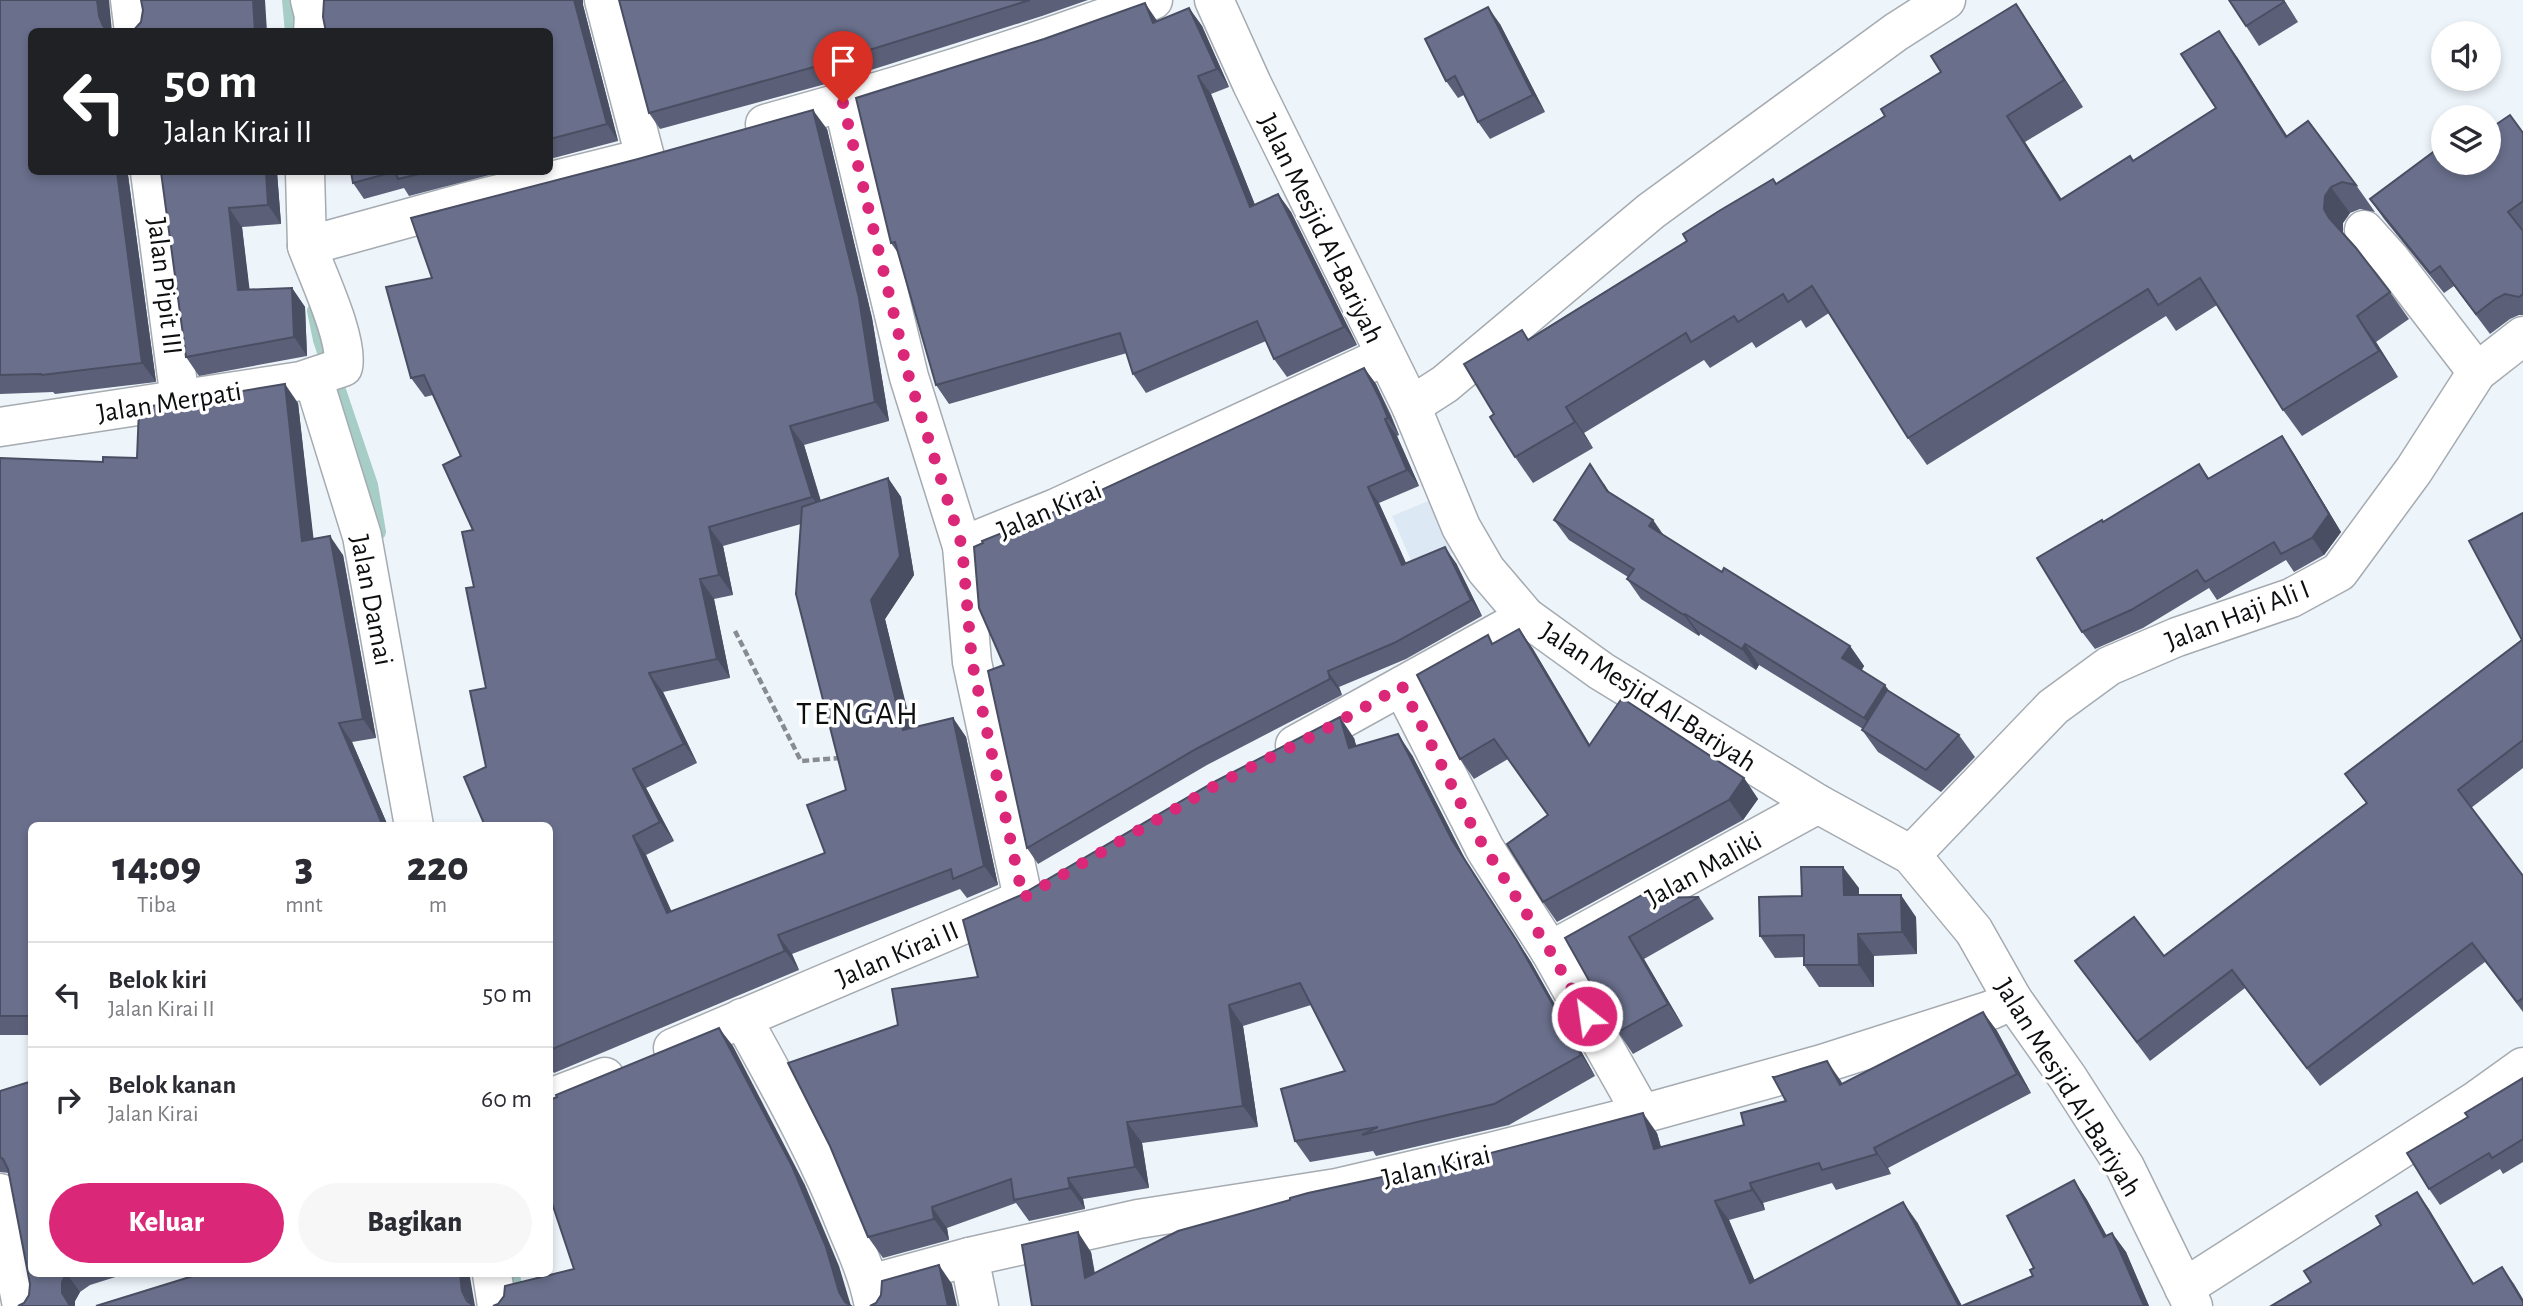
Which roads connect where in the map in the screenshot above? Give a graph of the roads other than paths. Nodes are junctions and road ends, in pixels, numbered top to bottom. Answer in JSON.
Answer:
{"nodes":[{"id":1,"x":130,"y":0,"type":"edge"},
{"id":2,"x":310,"y":0,"type":"edge"},
{"id":3,"x":604,"y":0,"type":"edge"},
{"id":4,"x":1153,"y":0,"type":"edge"},
{"id":5,"x":1214,"y":0,"type":"edge"},
{"id":6,"x":1946,"y":0,"type":"edge"},
{"id":7,"x":134,"y":28,"type":"edge"},
{"id":8,"x":313,"y":28,"type":"edge"},
{"id":9,"x":843,"y":103,"type":"junction"},
{"id":10,"x":730,"y":134,"type":"edge"},
{"id":11,"x":682,"y":147,"type":"edge"},
{"id":12,"x":645,"y":157,"type":"junction"},
{"id":13,"x":150,"y":175,"type":"edge"},
{"id":14,"x":305,"y":175,"type":"edge"},
{"id":15,"x":2364,"y":230,"type":"dead end"},
{"id":16,"x":307,"y":246,"type":"junction"},
{"id":17,"x":2523,"y":336,"type":"edge"},
{"id":18,"x":1385,"y":356,"type":"junction"},
{"id":19,"x":2477,"y":372,"type":"junction"},
{"id":20,"x":325,"y":374,"type":"junction"},
{"id":21,"x":180,"y":401,"type":"junction"},
{"id":22,"x":1411,"y":406,"type":"junction"},
{"id":23,"x":0,"y":427,"type":"edge"},
{"id":24,"x":962,"y":546,"type":"junction"},
{"id":25,"x":1526,"y":617,"type":"junction"},
{"id":26,"x":1402,"y":686,"type":"junction"},
{"id":27,"x":1265,"y":760,"type":"edge"},
{"id":28,"x":1818,"y":804,"type":"junction"},
{"id":29,"x":413,"y":822,"type":"edge"},
{"id":30,"x":1911,"y":855,"type":"junction"},
{"id":31,"x":1058,"y":878,"type":"edge"},
{"id":32,"x":1023,"y":898,"type":"junction"},
{"id":33,"x":1550,"y":951,"type":"junction"},
{"id":34,"x":2013,"y":1000,"type":"junction"},
{"id":35,"x":743,"y":1018,"type":"junction"},
{"id":36,"x":2523,"y":1067,"type":"edge"},
{"id":37,"x":553,"y":1097,"type":"edge"},
{"id":38,"x":1642,"y":1114,"type":"junction"},
{"id":39,"x":0,"y":1193,"type":"edge"},
{"id":40,"x":969,"y":1256,"type":"junction"},
{"id":41,"x":492,"y":1277,"type":"edge"},
{"id":42,"x":872,"y":1295,"type":"edge"},
{"id":43,"x":2188,"y":1297,"type":"edge"},
{"id":44,"x":22,"y":1306,"type":"edge"},
{"id":45,"x":497,"y":1306,"type":"edge"},
{"id":46,"x":979,"y":1306,"type":"edge"}],
"edges":[{"from":1,"to":7,"type":"street"},
{"from":2,"to":8,"type":"street"},
{"from":3,"to":12,"type":"street"},
{"from":4,"to":9,"type":"street"},
{"from":5,"to":18,"type":"street","name":"Jalan Mesjid Al-Bariyah"},
{"from":6,"to":22,"type":"street"},
{"from":9,"to":10,"type":"street"},
{"from":9,"to":24,"type":"street"},
{"from":11,"to":12,"type":"street"},
{"from":12,"to":16,"type":"street"},
{"from":13,"to":21,"type":"street","name":"Jalan Pipit III"},
{"from":14,"to":16,"type":"street"},
{"from":15,"to":19,"type":"street"},
{"from":16,"to":20,"type":"street"},
{"from":17,"to":19,"type":"street","name":"Jalan Haji Ali I"},
{"from":18,"to":22,"type":"street","name":"Jalan Mesjid Al-Bariyah"},
{"from":18,"to":24,"type":"street","name":"Jalan Kirai"},
{"from":19,"to":30,"type":"street","name":"Jalan Haji Ali I"},
{"from":20,"to":21,"type":"street","name":"Jalan Merpati"},
{"from":20,"to":29,"type":"street","name":"Jalan Damai"},
{"from":21,"to":23,"type":"street","name":"Jalan Merpati"},
{"from":22,"to":25,"type":"street","name":"Jalan Mesjid Al-Bariyah"},
{"from":24,"to":32,"type":"street","name":"Jalan Kirai"},
{"from":25,"to":26,"type":"street"},
{"from":25,"to":28,"type":"street","name":"Jalan Mesjid Al-Bariyah"},
{"from":26,"to":27,"type":"street"},
{"from":26,"to":33,"type":"street"},
{"from":28,"to":30,"type":"street","name":"Jalan Mesjid Al-Bariyah"},
{"from":28,"to":33,"type":"street","name":"Jalan Maliki"},
{"from":30,"to":34,"type":"street","name":"Jalan Mesjid Al-Bariyah"},
{"from":31,"to":32,"type":"street","name":"Jalan Kirai II"},
{"from":32,"to":35,"type":"street","name":"Jalan Kirai II"},
{"from":33,"to":38,"type":"street"},
{"from":34,"to":38,"type":"street","name":"Jalan Kirai"},
{"from":34,"to":43,"type":"street","name":"Jalan Mesjid Al-Bariyah"},
{"from":35,"to":37,"type":"street","name":"Jalan Kirai II"},
{"from":35,"to":42,"type":"street"},
{"from":36,"to":43,"type":"street"},
{"from":38,"to":40,"type":"street","name":"Jalan Kirai"},
{"from":39,"to":44,"type":"street"},
{"from":40,"to":42,"type":"street","name":"Jalan Kirai"},
{"from":40,"to":46,"type":"street"},
{"from":41,"to":45,"type":"street"}]}
